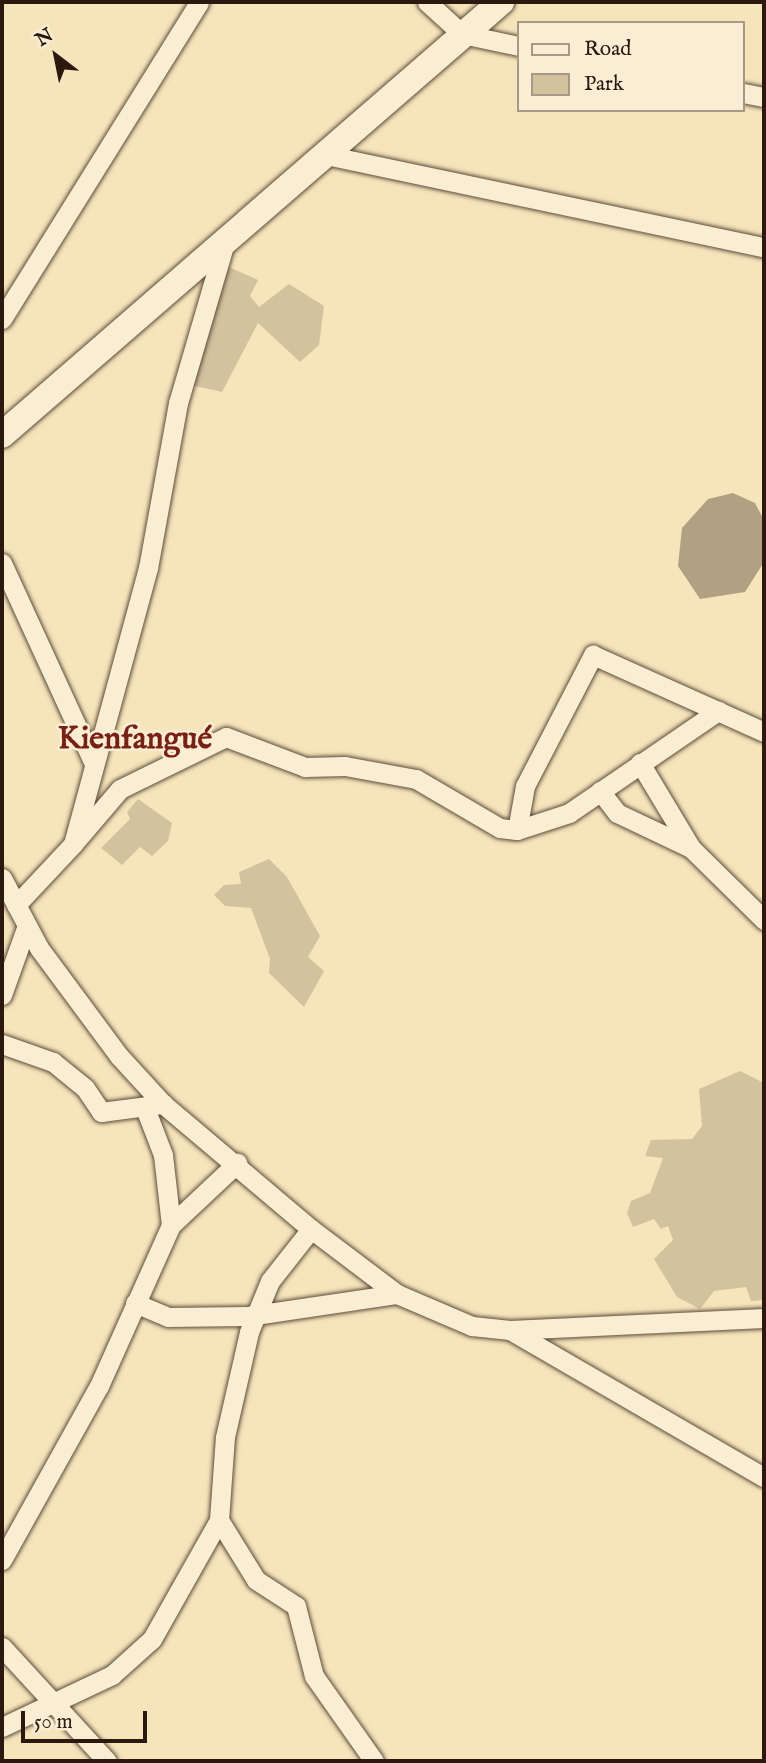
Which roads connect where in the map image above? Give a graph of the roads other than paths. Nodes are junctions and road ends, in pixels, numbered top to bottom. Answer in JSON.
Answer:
{"nodes":[{"id":1,"x":198,"y":2,"type":"edge"},
{"id":2,"x":427,"y":2,"type":"edge"},
{"id":3,"x":500,"y":2,"type":"edge"},
{"id":4,"x":462,"y":34,"type":"junction"},
{"id":5,"x":518,"y":46,"type":"edge"},
{"id":6,"x":745,"y":93,"type":"edge"},
{"id":7,"x":764,"y":97,"type":"edge"},
{"id":8,"x":321,"y":154,"type":"junction"},
{"id":9,"x":232,"y":229,"type":"junction"},
{"id":10,"x":764,"y":247,"type":"edge"},
{"id":11,"x":2,"y":319,"type":"edge"},
{"id":12,"x":2,"y":435,"type":"edge"},
{"id":13,"x":2,"y":563,"type":"edge"},
{"id":14,"x":718,"y":712,"type":"junction"},
{"id":15,"x":764,"y":732,"type":"edge"},
{"id":16,"x":640,"y":763,"type":"junction"},
{"id":17,"x":94,"y":764,"type":"junction"},
{"id":18,"x":600,"y":792,"type":"junction"},
{"id":19,"x":517,"y":830,"type":"junction"},
{"id":20,"x":73,"y":844,"type":"junction"},
{"id":21,"x":691,"y":848,"type":"junction"},
{"id":22,"x":2,"y":878,"type":"edge"},
{"id":23,"x":16,"y":905,"type":"junction"},
{"id":24,"x":764,"y":920,"type":"edge"},
{"id":25,"x":27,"y":925,"type":"junction"},
{"id":26,"x":2,"y":995,"type":"edge"},
{"id":27,"x":2,"y":1044,"type":"edge"},
{"id":28,"x":154,"y":1106,"type":"junction"},
{"id":29,"x":237,"y":1163,"type":"junction"},
{"id":30,"x":171,"y":1225,"type":"junction"},
{"id":31,"x":311,"y":1230,"type":"junction"},
{"id":32,"x":397,"y":1294,"type":"junction"},
{"id":33,"x":135,"y":1304,"type":"junction"},
{"id":34,"x":258,"y":1314,"type":"junction"},
{"id":35,"x":764,"y":1318,"type":"edge"},
{"id":36,"x":510,"y":1330,"type":"junction"},
{"id":37,"x":764,"y":1477,"type":"edge"},
{"id":38,"x":219,"y":1520,"type":"junction"},
{"id":39,"x":2,"y":1560,"type":"edge"},
{"id":40,"x":2,"y":1647,"type":"edge"},
{"id":41,"x":55,"y":1704,"type":"junction"},
{"id":42,"x":2,"y":1727,"type":"edge"},
{"id":43,"x":107,"y":1761,"type":"edge"},
{"id":44,"x":374,"y":1761,"type":"edge"}],
"edges":[{"from":1,"to":11,"type":"street"},
{"from":2,"to":4,"type":"street"},
{"from":3,"to":4,"type":"main road"},
{"from":4,"to":5,"type":"street"},
{"from":4,"to":8,"type":"main road"},
{"from":6,"to":7,"type":"street"},
{"from":8,"to":9,"type":"main road"},
{"from":8,"to":10,"type":"street"},
{"from":9,"to":12,"type":"main road"},
{"from":9,"to":17,"type":"street"},
{"from":13,"to":17,"type":"street"},
{"from":14,"to":15,"type":"street"},
{"from":14,"to":16,"type":"street"},
{"from":14,"to":19,"type":"street"},
{"from":16,"to":18,"type":"street"},
{"from":16,"to":21,"type":"street"},
{"from":17,"to":20,"type":"street"},
{"from":18,"to":19,"type":"street"},
{"from":18,"to":21,"type":"street"},
{"from":19,"to":20,"type":"street"},
{"from":20,"to":23,"type":"street"},
{"from":21,"to":24,"type":"street"},
{"from":22,"to":23,"type":"street"},
{"from":23,"to":25,"type":"street"},
{"from":25,"to":26,"type":"street"},
{"from":25,"to":28,"type":"street"},
{"from":27,"to":28,"type":"street"},
{"from":28,"to":29,"type":"street"},
{"from":28,"to":30,"type":"street"},
{"from":29,"to":30,"type":"street"},
{"from":29,"to":31,"type":"street"},
{"from":30,"to":33,"type":"street"},
{"from":31,"to":32,"type":"street"},
{"from":31,"to":34,"type":"street"},
{"from":32,"to":34,"type":"street"},
{"from":32,"to":36,"type":"street"},
{"from":33,"to":34,"type":"street"},
{"from":33,"to":39,"type":"street"},
{"from":34,"to":38,"type":"street"},
{"from":35,"to":36,"type":"street"},
{"from":36,"to":37,"type":"street"},
{"from":38,"to":41,"type":"street"},
{"from":38,"to":44,"type":"street"},
{"from":40,"to":41,"type":"street"},
{"from":41,"to":42,"type":"street"},
{"from":41,"to":43,"type":"street"}]}
